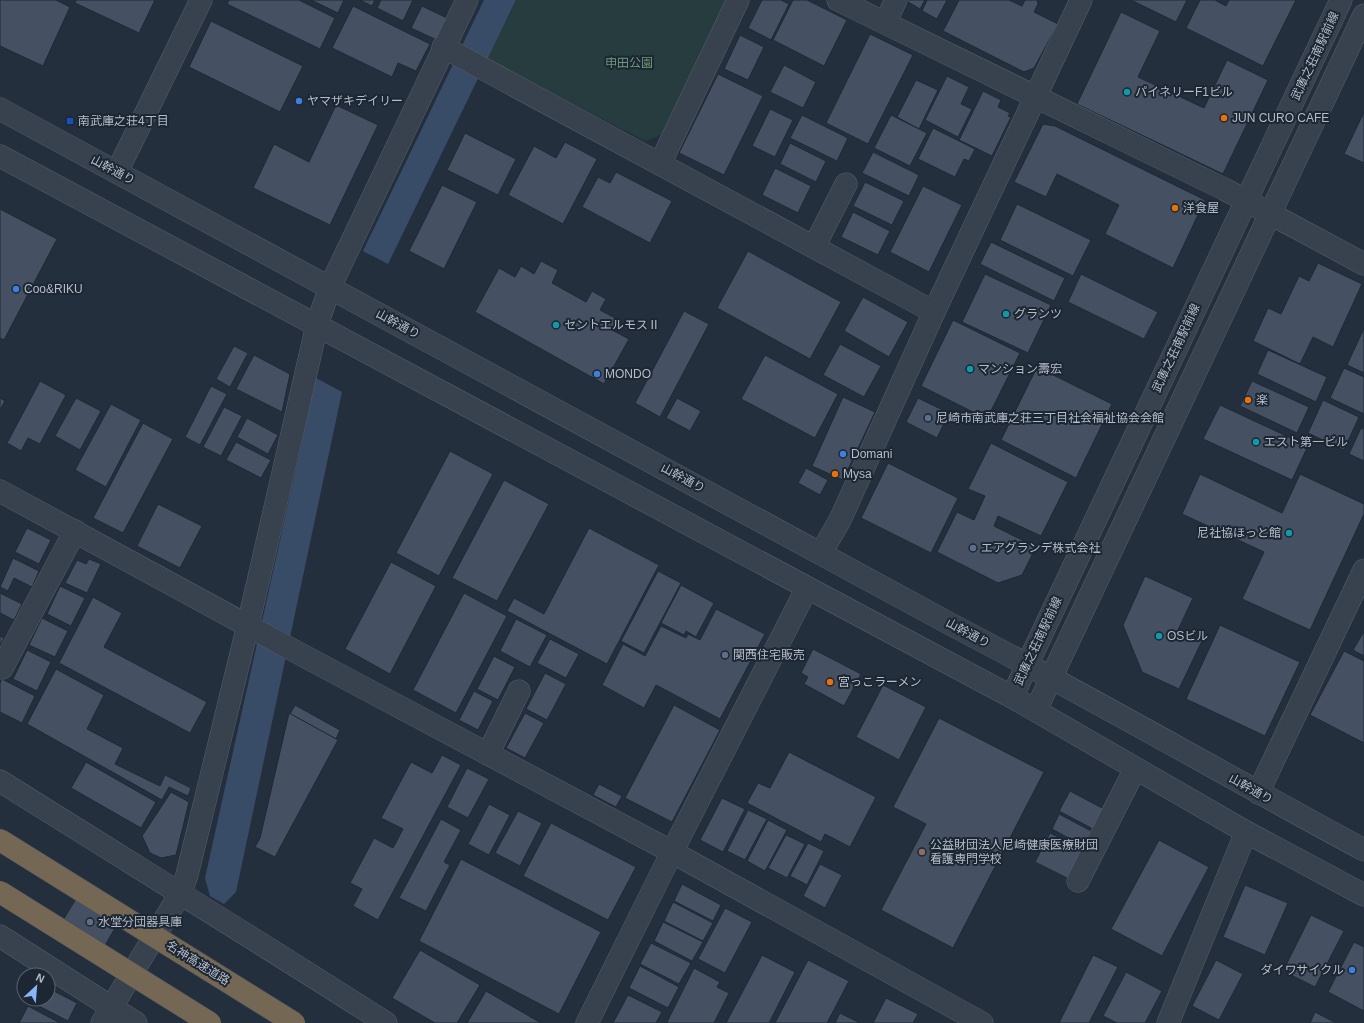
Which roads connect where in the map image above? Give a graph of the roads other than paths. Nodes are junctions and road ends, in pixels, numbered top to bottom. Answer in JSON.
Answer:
{"nodes":[{"id":1,"x":201,"y":0,"type":"edge"},
{"id":2,"x":467,"y":0,"type":"edge"},
{"id":3,"x":738,"y":0,"type":"edge"},
{"id":4,"x":838,"y":0,"type":"edge"},
{"id":5,"x":896,"y":0,"type":"edge"},
{"id":6,"x":1081,"y":0,"type":"edge"},
{"id":7,"x":1341,"y":0,"type":"edge"},
{"id":8,"x":1364,"y":15,"type":"edge"},
{"id":9,"x":886,"y":23,"type":"junction"},
{"id":10,"x":448,"y":50,"type":"junction"},
{"id":11,"x":1036,"y":96,"type":"junction"},
{"id":12,"x":0,"y":109,"type":"edge"},
{"id":13,"x":0,"y":156,"type":"edge"},
{"id":14,"x":660,"y":164,"type":"junction"},
{"id":15,"x":117,"y":172,"type":"junction"},
{"id":16,"x":846,"y":184,"type":"dead end"},
{"id":17,"x":1246,"y":201,"type":"junction"},
{"id":18,"x":1271,"y":214,"type":"junction"},
{"id":19,"x":814,"y":247,"type":"junction"},
{"id":20,"x":1364,"y":264,"type":"edge"},
{"id":21,"x":330,"y":287,"type":"junction"},
{"id":22,"x":934,"y":312,"type":"junction"},
{"id":23,"x":317,"y":325,"type":"junction"},
{"id":24,"x":0,"y":491,"type":"edge"},
{"id":25,"x":75,"y":531,"type":"junction"},
{"id":26,"x":821,"y":553,"type":"junction"},
{"id":27,"x":1364,"y":570,"type":"edge"},
{"id":28,"x":807,"y":588,"type":"junction"},
{"id":29,"x":252,"y":627,"type":"junction"},
{"id":30,"x":1027,"y":664,"type":"junction"},
{"id":31,"x":2,"y":668,"type":"dead end"},
{"id":32,"x":1051,"y":677,"type":"junction"},
{"id":33,"x":519,"y":691,"type":"dead end"},
{"id":34,"x":1012,"y":697,"type":"junction"},
{"id":35,"x":1036,"y":710,"type":"junction"},
{"id":36,"x":488,"y":754,"type":"junction"},
{"id":37,"x":1135,"y":769,"type":"junction"},
{"id":38,"x":0,"y":781,"type":"edge"},
{"id":39,"x":1258,"y":793,"type":"junction"},
{"id":40,"x":1246,"y":832,"type":"junction"},
{"id":41,"x":0,"y":840,"type":"edge"},
{"id":42,"x":1364,"y":850,"type":"edge"},
{"id":43,"x":672,"y":852,"type":"junction"},
{"id":44,"x":1078,"y":881,"type":"dead end"},
{"id":45,"x":0,"y":892,"type":"edge"},
{"id":46,"x":180,"y":894,"type":"junction"},
{"id":47,"x":1364,"y":895,"type":"edge"},
{"id":48,"x":0,"y":936,"type":"edge"},
{"id":49,"x":106,"y":1015,"type":"edge"},
{"id":50,"x":136,"y":1023,"type":"edge"},
{"id":51,"x":210,"y":1023,"type":"edge"},
{"id":52,"x":294,"y":1023,"type":"edge"},
{"id":53,"x":386,"y":1023,"type":"edge"},
{"id":54,"x":587,"y":1023,"type":"edge"},
{"id":55,"x":982,"y":1023,"type":"edge"},
{"id":56,"x":1168,"y":1023,"type":"edge"}],
"edges":[{"from":1,"to":15,"type":"street"},
{"from":2,"to":10,"type":"street"},
{"from":3,"to":14,"type":"street"},
{"from":4,"to":9,"type":"street"},
{"from":5,"to":9,"type":"street"},
{"from":6,"to":11,"type":"street"},
{"from":7,"to":17,"type":"street","name":"武庫之荘南駅前線"},
{"from":8,"to":18,"type":"street"},
{"from":9,"to":11,"type":"street"},
{"from":10,"to":14,"type":"street"},
{"from":10,"to":21,"type":"street"},
{"from":11,"to":17,"type":"street"},
{"from":11,"to":22,"type":"street"},
{"from":12,"to":15,"type":"street","name":"山幹通り"},
{"from":13,"to":23,"type":"street"},
{"from":14,"to":19,"type":"street"},
{"from":15,"to":21,"type":"street","name":"山幹通り"},
{"from":16,"to":19,"type":"street"},
{"from":17,"to":18,"type":"street"},
{"from":17,"to":30,"type":"street","name":"武庫之荘南駅前線"},
{"from":18,"to":20,"type":"street"},
{"from":18,"to":32,"type":"street"},
{"from":19,"to":22,"type":"street"},
{"from":21,"to":23,"type":"street"},
{"from":21,"to":26,"type":"street","name":"山幹通り"},
{"from":22,"to":26,"type":"street"},
{"from":23,"to":28,"type":"street"},
{"from":23,"to":29,"type":"street"},
{"from":24,"to":25,"type":"street"},
{"from":25,"to":29,"type":"street"},
{"from":25,"to":31,"type":"street"},
{"from":26,"to":30,"type":"street","name":"山幹通り"},
{"from":27,"to":39,"type":"street"},
{"from":28,"to":34,"type":"street"},
{"from":28,"to":43,"type":"street"},
{"from":29,"to":36,"type":"street"},
{"from":29,"to":46,"type":"street"},
{"from":30,"to":32,"type":"street","name":"山幹通り"},
{"from":30,"to":34,"type":"street","name":"武庫之荘南駅前線"},
{"from":32,"to":35,"type":"street"},
{"from":32,"to":39,"type":"street","name":"山幹通り"},
{"from":33,"to":36,"type":"street"},
{"from":34,"to":35,"type":"street"},
{"from":35,"to":37,"type":"street"},
{"from":36,"to":43,"type":"street"},
{"from":37,"to":40,"type":"street"},
{"from":37,"to":44,"type":"street"},
{"from":38,"to":46,"type":"street"},
{"from":39,"to":42,"type":"street","name":"山幹通り"},
{"from":40,"to":47,"type":"street"},
{"from":40,"to":56,"type":"street"},
{"from":41,"to":52,"type":"highway","name":"名神高速道路","bridge":true},
{"from":43,"to":54,"type":"street"},
{"from":43,"to":55,"type":"street"},
{"from":45,"to":51,"type":"highway","bridge":true},
{"from":46,"to":49,"type":"street"},
{"from":46,"to":53,"type":"street"},
{"from":48,"to":49,"type":"street"},
{"from":49,"to":50,"type":"street"}]}
